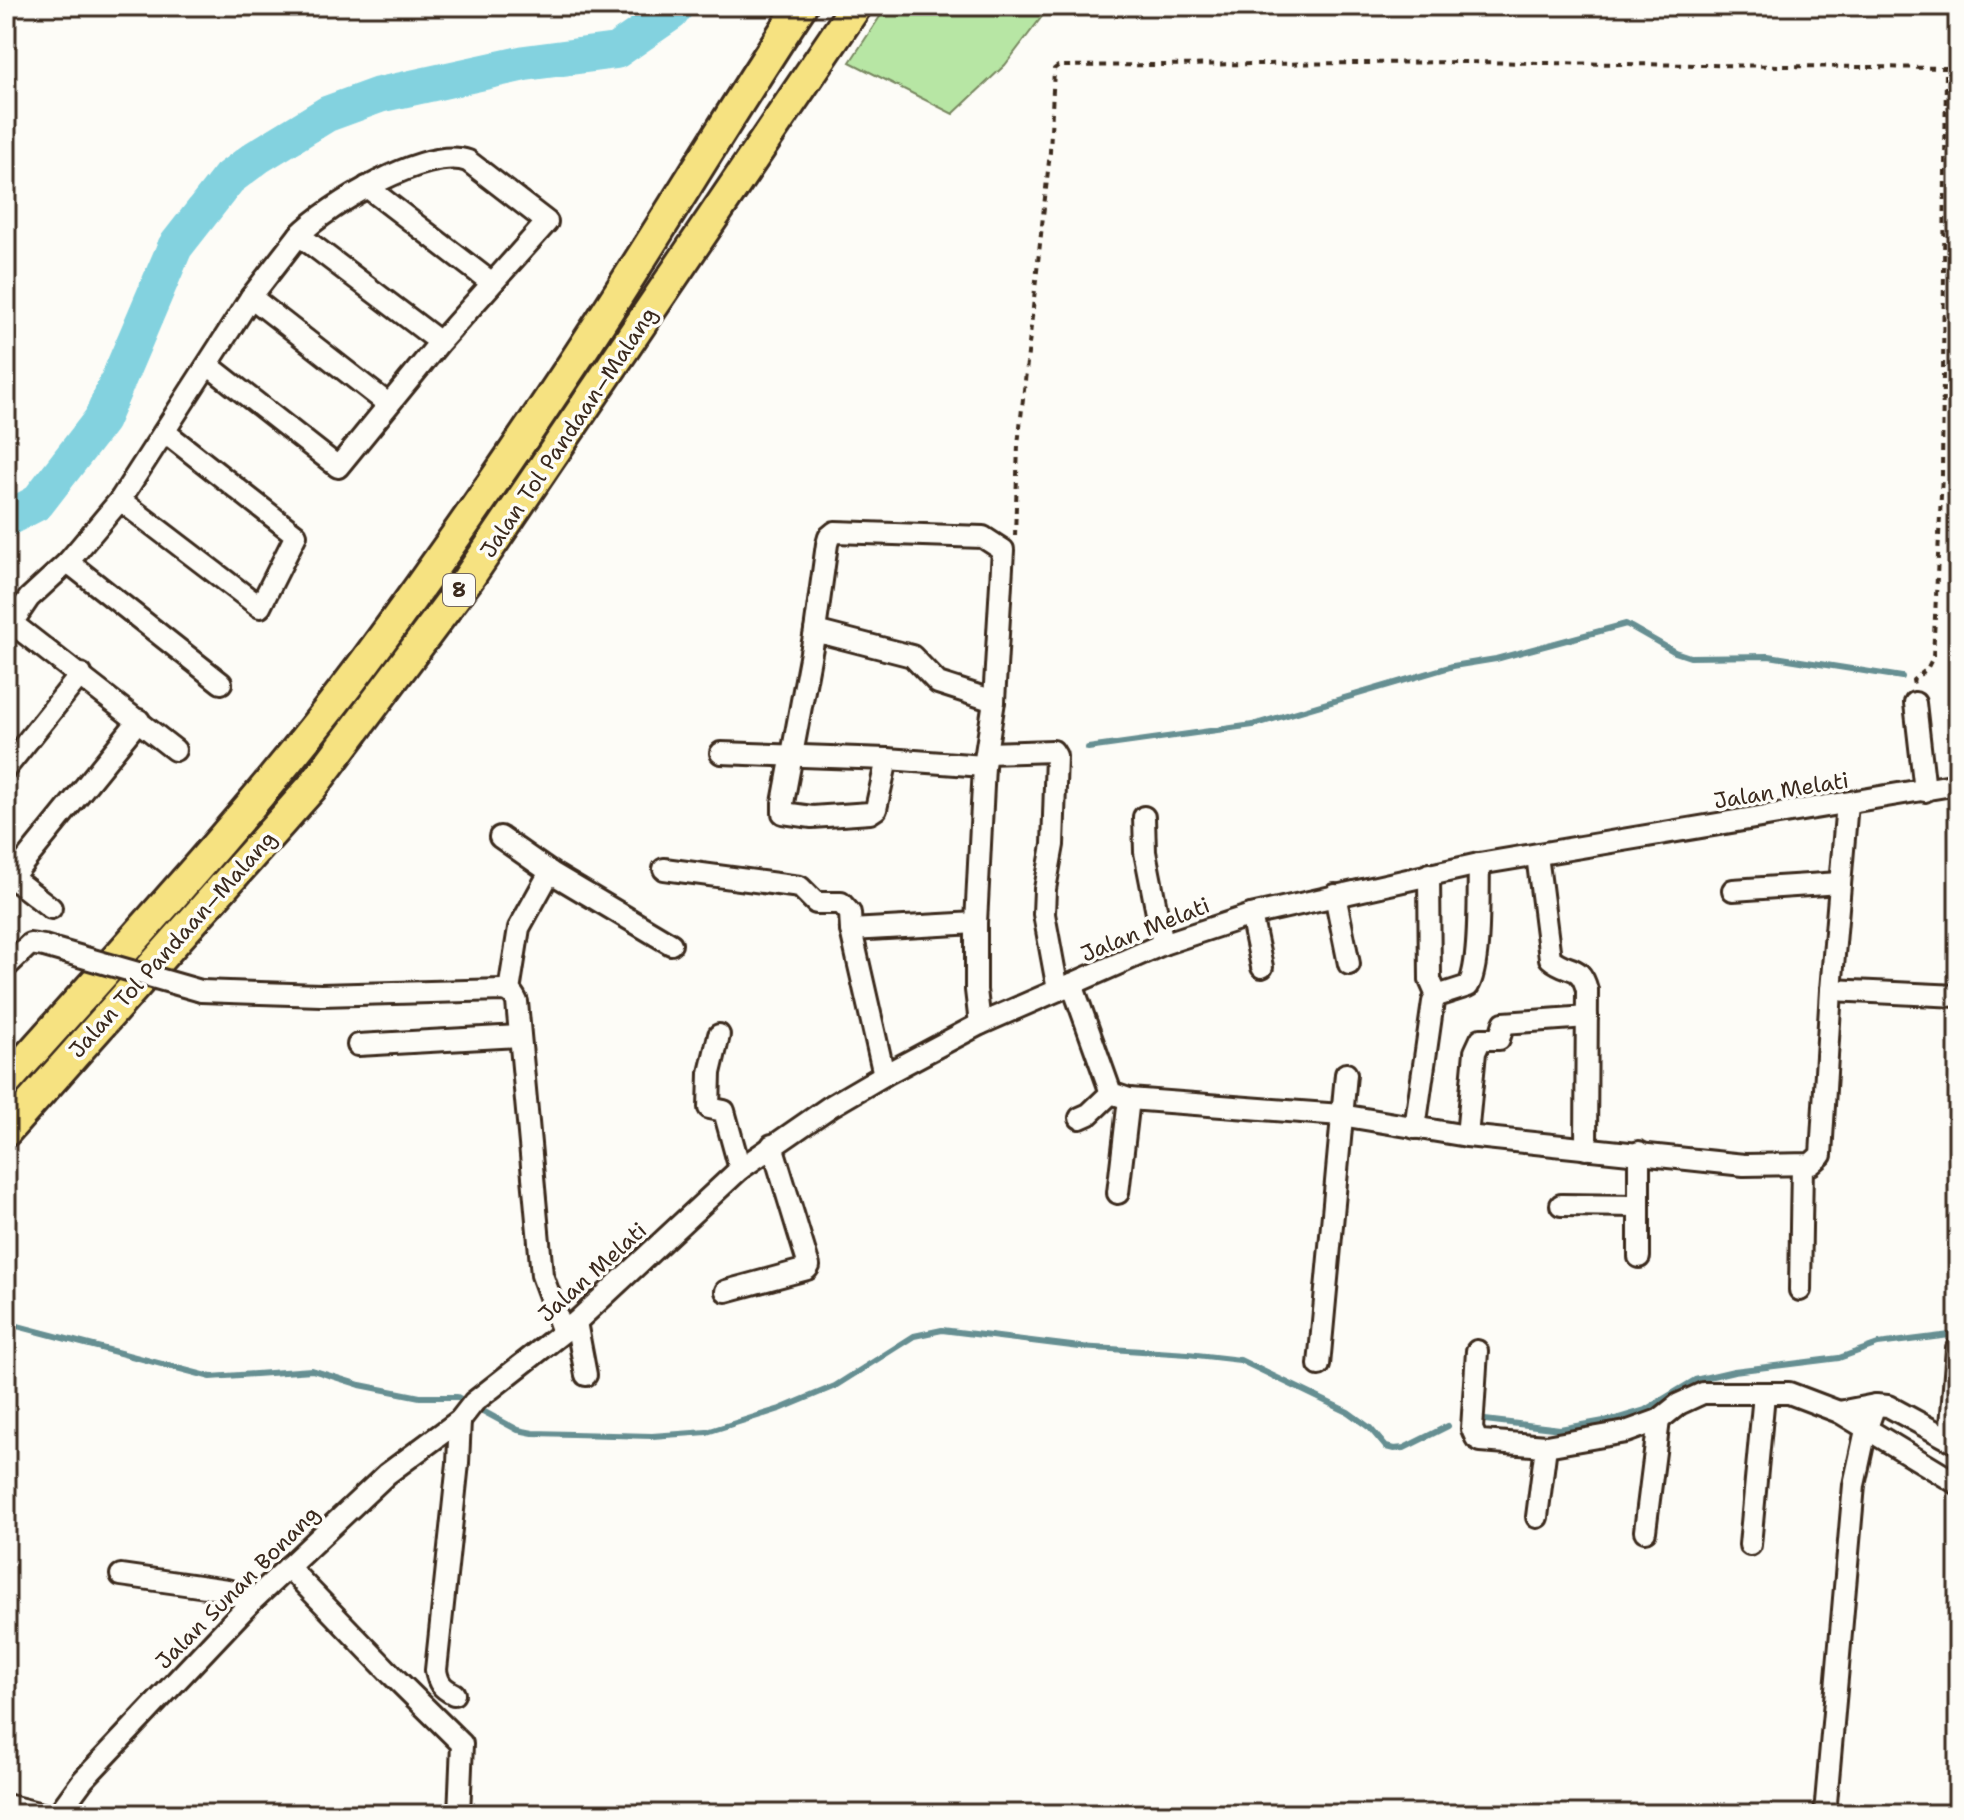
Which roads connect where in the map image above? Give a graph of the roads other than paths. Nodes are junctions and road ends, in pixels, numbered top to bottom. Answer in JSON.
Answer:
{"nodes":[{"id":1,"x":801,"y":6,"type":"edge"},
{"id":2,"x":856,"y":6,"type":"edge"},
{"id":3,"x":367,"y":187,"type":"junction"},
{"id":4,"x":299,"y":235,"type":"junction"},
{"id":5,"x":492,"y":283,"type":"junction"},
{"id":6,"x":251,"y":297,"type":"junction"},
{"id":7,"x":440,"y":342,"type":"junction"},
{"id":8,"x":208,"y":365,"type":"junction"},
{"id":9,"x":388,"y":404,"type":"junction"},
{"id":10,"x":165,"y":432,"type":"junction"},
{"id":11,"x":120,"y":500,"type":"junction"},
{"id":12,"x":68,"y":562,"type":"junction"},
{"id":13,"x":12,"y":619,"type":"edge"},
{"id":14,"x":815,"y":631,"type":"junction"},
{"id":15,"x":81,"y":674,"type":"junction"},
{"id":16,"x":221,"y":683,"type":"dead end"},
{"id":17,"x":994,"y":701,"type":"junction"},
{"id":18,"x":1915,"y":703,"type":"road end"},
{"id":19,"x":139,"y":720,"type":"junction"},
{"id":20,"x":175,"y":750,"type":"dead end"},
{"id":21,"x":721,"y":753,"type":"dead end"},
{"id":22,"x":792,"y":757,"type":"junction"},
{"id":23,"x":990,"y":757,"type":"junction"},
{"id":24,"x":887,"y":759,"type":"junction"},
{"id":25,"x":6,"y":768,"type":"edge"},
{"id":26,"x":1958,"y":784,"type":"edge"},
{"id":27,"x":1925,"y":791,"type":"junction"},
{"id":28,"x":1847,"y":803,"type":"junction"},
{"id":29,"x":1144,"y":817,"type":"dead end"},
{"id":30,"x":500,"y":837,"type":"dead end"},
{"id":31,"x":1537,"y":855,"type":"junction"},
{"id":32,"x":1479,"y":864,"type":"junction"},
{"id":33,"x":664,"y":869,"type":"dead end"},
{"id":34,"x":550,"y":872,"type":"junction"},
{"id":35,"x":1429,"y":874,"type":"junction"},
{"id":36,"x":9,"y":875,"type":"edge"},
{"id":37,"x":1840,"y":883,"type":"junction"},
{"id":38,"x":1733,"y":890,"type":"dead end"},
{"id":39,"x":1335,"y":895,"type":"junction"},
{"id":40,"x":51,"y":908,"type":"dead end"},
{"id":41,"x":1251,"y":915,"type":"junction"},
{"id":42,"x":976,"y":923,"type":"junction"},
{"id":43,"x":851,"y":930,"type":"junction"},
{"id":44,"x":671,"y":944,"type":"dead end"},
{"id":45,"x":1163,"y":944,"type":"junction"},
{"id":46,"x":1349,"y":964,"type":"dead end"},
{"id":47,"x":6,"y":967,"type":"edge"},
{"id":48,"x":1262,"y":967,"type":"dead end"},
{"id":49,"x":1065,"y":987,"type":"junction"},
{"id":50,"x":1831,"y":990,"type":"junction"},
{"id":51,"x":509,"y":991,"type":"junction"},
{"id":52,"x":1437,"y":996,"type":"junction"},
{"id":53,"x":1958,"y":996,"type":"edge"},
{"id":54,"x":1587,"y":1017,"type":"junction"},
{"id":55,"x":980,"y":1024,"type":"junction"},
{"id":56,"x":719,"y":1035,"type":"dead end"},
{"id":57,"x":519,"y":1036,"type":"junction"},
{"id":58,"x":358,"y":1045,"type":"dead end"},
{"id":59,"x":1346,"y":1074,"type":"dead end"},
{"id":60,"x":884,"y":1075,"type":"junction"},
{"id":61,"x":6,"y":1082,"type":"edge"},
{"id":62,"x":1120,"y":1096,"type":"junction"},
{"id":63,"x":1341,"y":1115,"type":"junction"},
{"id":64,"x":1080,"y":1118,"type":"dead end"},
{"id":65,"x":1415,"y":1128,"type":"junction"},
{"id":66,"x":6,"y":1131,"type":"edge"},
{"id":67,"x":1467,"y":1136,"type":"junction"},
{"id":68,"x":772,"y":1145,"type":"junction"},
{"id":69,"x":1586,"y":1149,"type":"junction"},
{"id":70,"x":1639,"y":1152,"type":"junction"},
{"id":71,"x":736,"y":1161,"type":"junction"},
{"id":72,"x":1802,"y":1165,"type":"junction"},
{"id":73,"x":1118,"y":1193,"type":"dead end"},
{"id":74,"x":1561,"y":1205,"type":"dead end"},
{"id":75,"x":1638,"y":1206,"type":"junction"},
{"id":76,"x":1639,"y":1257,"type":"dead end"},
{"id":77,"x":1800,"y":1290,"type":"dead end"},
{"id":78,"x":726,"y":1291,"type":"dead end"},
{"id":79,"x":570,"y":1327,"type":"junction"},
{"id":80,"x":1957,"y":1348,"type":"edge"},
{"id":81,"x":1477,"y":1351,"type":"dead end"},
{"id":82,"x":1319,"y":1365,"type":"dead end"},
{"id":83,"x":586,"y":1375,"type":"dead end"},
{"id":84,"x":1764,"y":1394,"type":"junction"},
{"id":85,"x":1875,"y":1405,"type":"junction"},
{"id":86,"x":466,"y":1411,"type":"junction"},
{"id":87,"x":1839,"y":1412,"type":"junction"},
{"id":88,"x":1659,"y":1420,"type":"junction"},
{"id":89,"x":1866,"y":1430,"type":"junction"},
{"id":90,"x":1954,"y":1442,"type":"edge"},
{"id":91,"x":1546,"y":1446,"type":"junction"},
{"id":92,"x":1958,"y":1484,"type":"edge"},
{"id":93,"x":1537,"y":1517,"type":"dead end"},
{"id":94,"x":1645,"y":1531,"type":"dead end"},
{"id":95,"x":1750,"y":1545,"type":"dead end"},
{"id":96,"x":288,"y":1567,"type":"junction"},
{"id":97,"x":121,"y":1575,"type":"dead end"},
{"id":98,"x":251,"y":1602,"type":"junction"},
{"id":99,"x":454,"y":1694,"type":"dead end"},
{"id":100,"x":6,"y":1805,"type":"edge"},
{"id":101,"x":42,"y":1814,"type":"edge"},
{"id":102,"x":58,"y":1814,"type":"edge"},
{"id":103,"x":459,"y":1814,"type":"edge"},
{"id":104,"x":1825,"y":1814,"type":"edge"}],
"edges":[{"from":1,"to":61,"type":"highway","name":"Jalan Tol Pandaan–Malang","number":"8"},
{"from":2,"to":66,"type":"highway","name":"Jalan Tol Pandaan–Malang","number":"8"},
{"from":3,"to":4,"type":"street"},
{"from":3,"to":5,"type":"street"},
{"from":3,"to":5,"type":"street"},
{"from":4,"to":6,"type":"street"},
{"from":4,"to":7,"type":"street"},
{"from":5,"to":7,"type":"street"},
{"from":6,"to":8,"type":"street"},
{"from":6,"to":9,"type":"street"},
{"from":7,"to":9,"type":"street"},
{"from":8,"to":9,"type":"street"},
{"from":8,"to":10,"type":"street"},
{"from":10,"to":11,"type":"street"},
{"from":10,"to":11,"type":"street"},
{"from":11,"to":12,"type":"street"},
{"from":12,"to":13,"type":"street"},
{"from":12,"to":16,"type":"street"},
{"from":13,"to":15,"type":"street"},
{"from":14,"to":17,"type":"street"},
{"from":14,"to":17,"type":"street"},
{"from":14,"to":22,"type":"street"},
{"from":15,"to":19,"type":"street"},
{"from":15,"to":25,"type":"street"},
{"from":17,"to":23,"type":"street"},
{"from":18,"to":27,"type":"street"},
{"from":19,"to":20,"type":"street"},
{"from":19,"to":36,"type":"street"},
{"from":21,"to":22,"type":"street"},
{"from":22,"to":24,"type":"street"},
{"from":22,"to":24,"type":"street"},
{"from":23,"to":24,"type":"street"},
{"from":23,"to":42,"type":"street"},
{"from":23,"to":49,"type":"street"},
{"from":26,"to":27,"type":"street","name":"Jalan Melati"},
{"from":27,"to":28,"type":"street","name":"Jalan Melati"},
{"from":28,"to":31,"type":"street","name":"Jalan Melati"},
{"from":28,"to":37,"type":"street"},
{"from":29,"to":45,"type":"street"},
{"from":30,"to":34,"type":"street"},
{"from":31,"to":32,"type":"street","name":"Jalan Melati"},
{"from":31,"to":54,"type":"street"},
{"from":32,"to":35,"type":"street","name":"Jalan Melati"},
{"from":32,"to":52,"type":"street"},
{"from":33,"to":43,"type":"street"},
{"from":34,"to":44,"type":"street"},
{"from":34,"to":51,"type":"street"},
{"from":35,"to":39,"type":"street","name":"Jalan Melati"},
{"from":35,"to":52,"type":"street"},
{"from":36,"to":40,"type":"street"},
{"from":37,"to":38,"type":"street"},
{"from":37,"to":50,"type":"street"},
{"from":39,"to":41,"type":"street","name":"Jalan Melati"},
{"from":39,"to":46,"type":"street"},
{"from":41,"to":45,"type":"street","name":"Jalan Melati"},
{"from":41,"to":48,"type":"street"},
{"from":42,"to":43,"type":"street"},
{"from":42,"to":55,"type":"street"},
{"from":43,"to":60,"type":"street"},
{"from":45,"to":49,"type":"street","name":"Jalan Melati"},
{"from":47,"to":51,"type":"street","bridge":true},
{"from":49,"to":55,"type":"street","name":"Jalan Melati"},
{"from":49,"to":62,"type":"street"},
{"from":50,"to":53,"type":"street"},
{"from":50,"to":72,"type":"street"},
{"from":51,"to":57,"type":"street"},
{"from":52,"to":65,"type":"street"},
{"from":54,"to":67,"type":"street"},
{"from":54,"to":69,"type":"street"},
{"from":55,"to":60,"type":"street","name":"Jalan Melati"},
{"from":56,"to":71,"type":"street"},
{"from":57,"to":58,"type":"street"},
{"from":57,"to":79,"type":"street"},
{"from":59,"to":63,"type":"street"},
{"from":60,"to":68,"type":"street","name":"Jalan Melati"},
{"from":62,"to":63,"type":"street"},
{"from":62,"to":64,"type":"street"},
{"from":62,"to":73,"type":"street"},
{"from":63,"to":65,"type":"street"},
{"from":63,"to":82,"type":"street"},
{"from":65,"to":67,"type":"street"},
{"from":67,"to":69,"type":"street"},
{"from":68,"to":71,"type":"street","name":"Jalan Melati"},
{"from":68,"to":78,"type":"street"},
{"from":69,"to":70,"type":"street"},
{"from":70,"to":72,"type":"street"},
{"from":70,"to":75,"type":"street"},
{"from":71,"to":79,"type":"street","name":"Jalan Melati"},
{"from":72,"to":77,"type":"street"},
{"from":74,"to":75,"type":"street"},
{"from":75,"to":76,"type":"street"},
{"from":79,"to":83,"type":"street"},
{"from":79,"to":86,"type":"street","name":"Jalan Melati"},
{"from":80,"to":90,"type":"street"},
{"from":81,"to":91,"type":"street"},
{"from":84,"to":87,"type":"street"},
{"from":84,"to":88,"type":"street"},
{"from":84,"to":95,"type":"street"},
{"from":85,"to":87,"type":"street"},
{"from":85,"to":89,"type":"street"},
{"from":85,"to":90,"type":"street"},
{"from":86,"to":96,"type":"street","name":"Jalan Sunan Bonang"},
{"from":86,"to":99,"type":"street"},
{"from":87,"to":89,"type":"street"},
{"from":88,"to":91,"type":"street"},
{"from":88,"to":94,"type":"street"},
{"from":89,"to":92,"type":"street"},
{"from":89,"to":104,"type":"street"},
{"from":91,"to":93,"type":"street"},
{"from":96,"to":98,"type":"street","name":"Jalan Sunan Bonang"},
{"from":96,"to":103,"type":"street"},
{"from":97,"to":98,"type":"street"},
{"from":98,"to":102,"type":"street","name":"Jalan Sunan Bonang"},
{"from":100,"to":101,"type":"street"}]}
